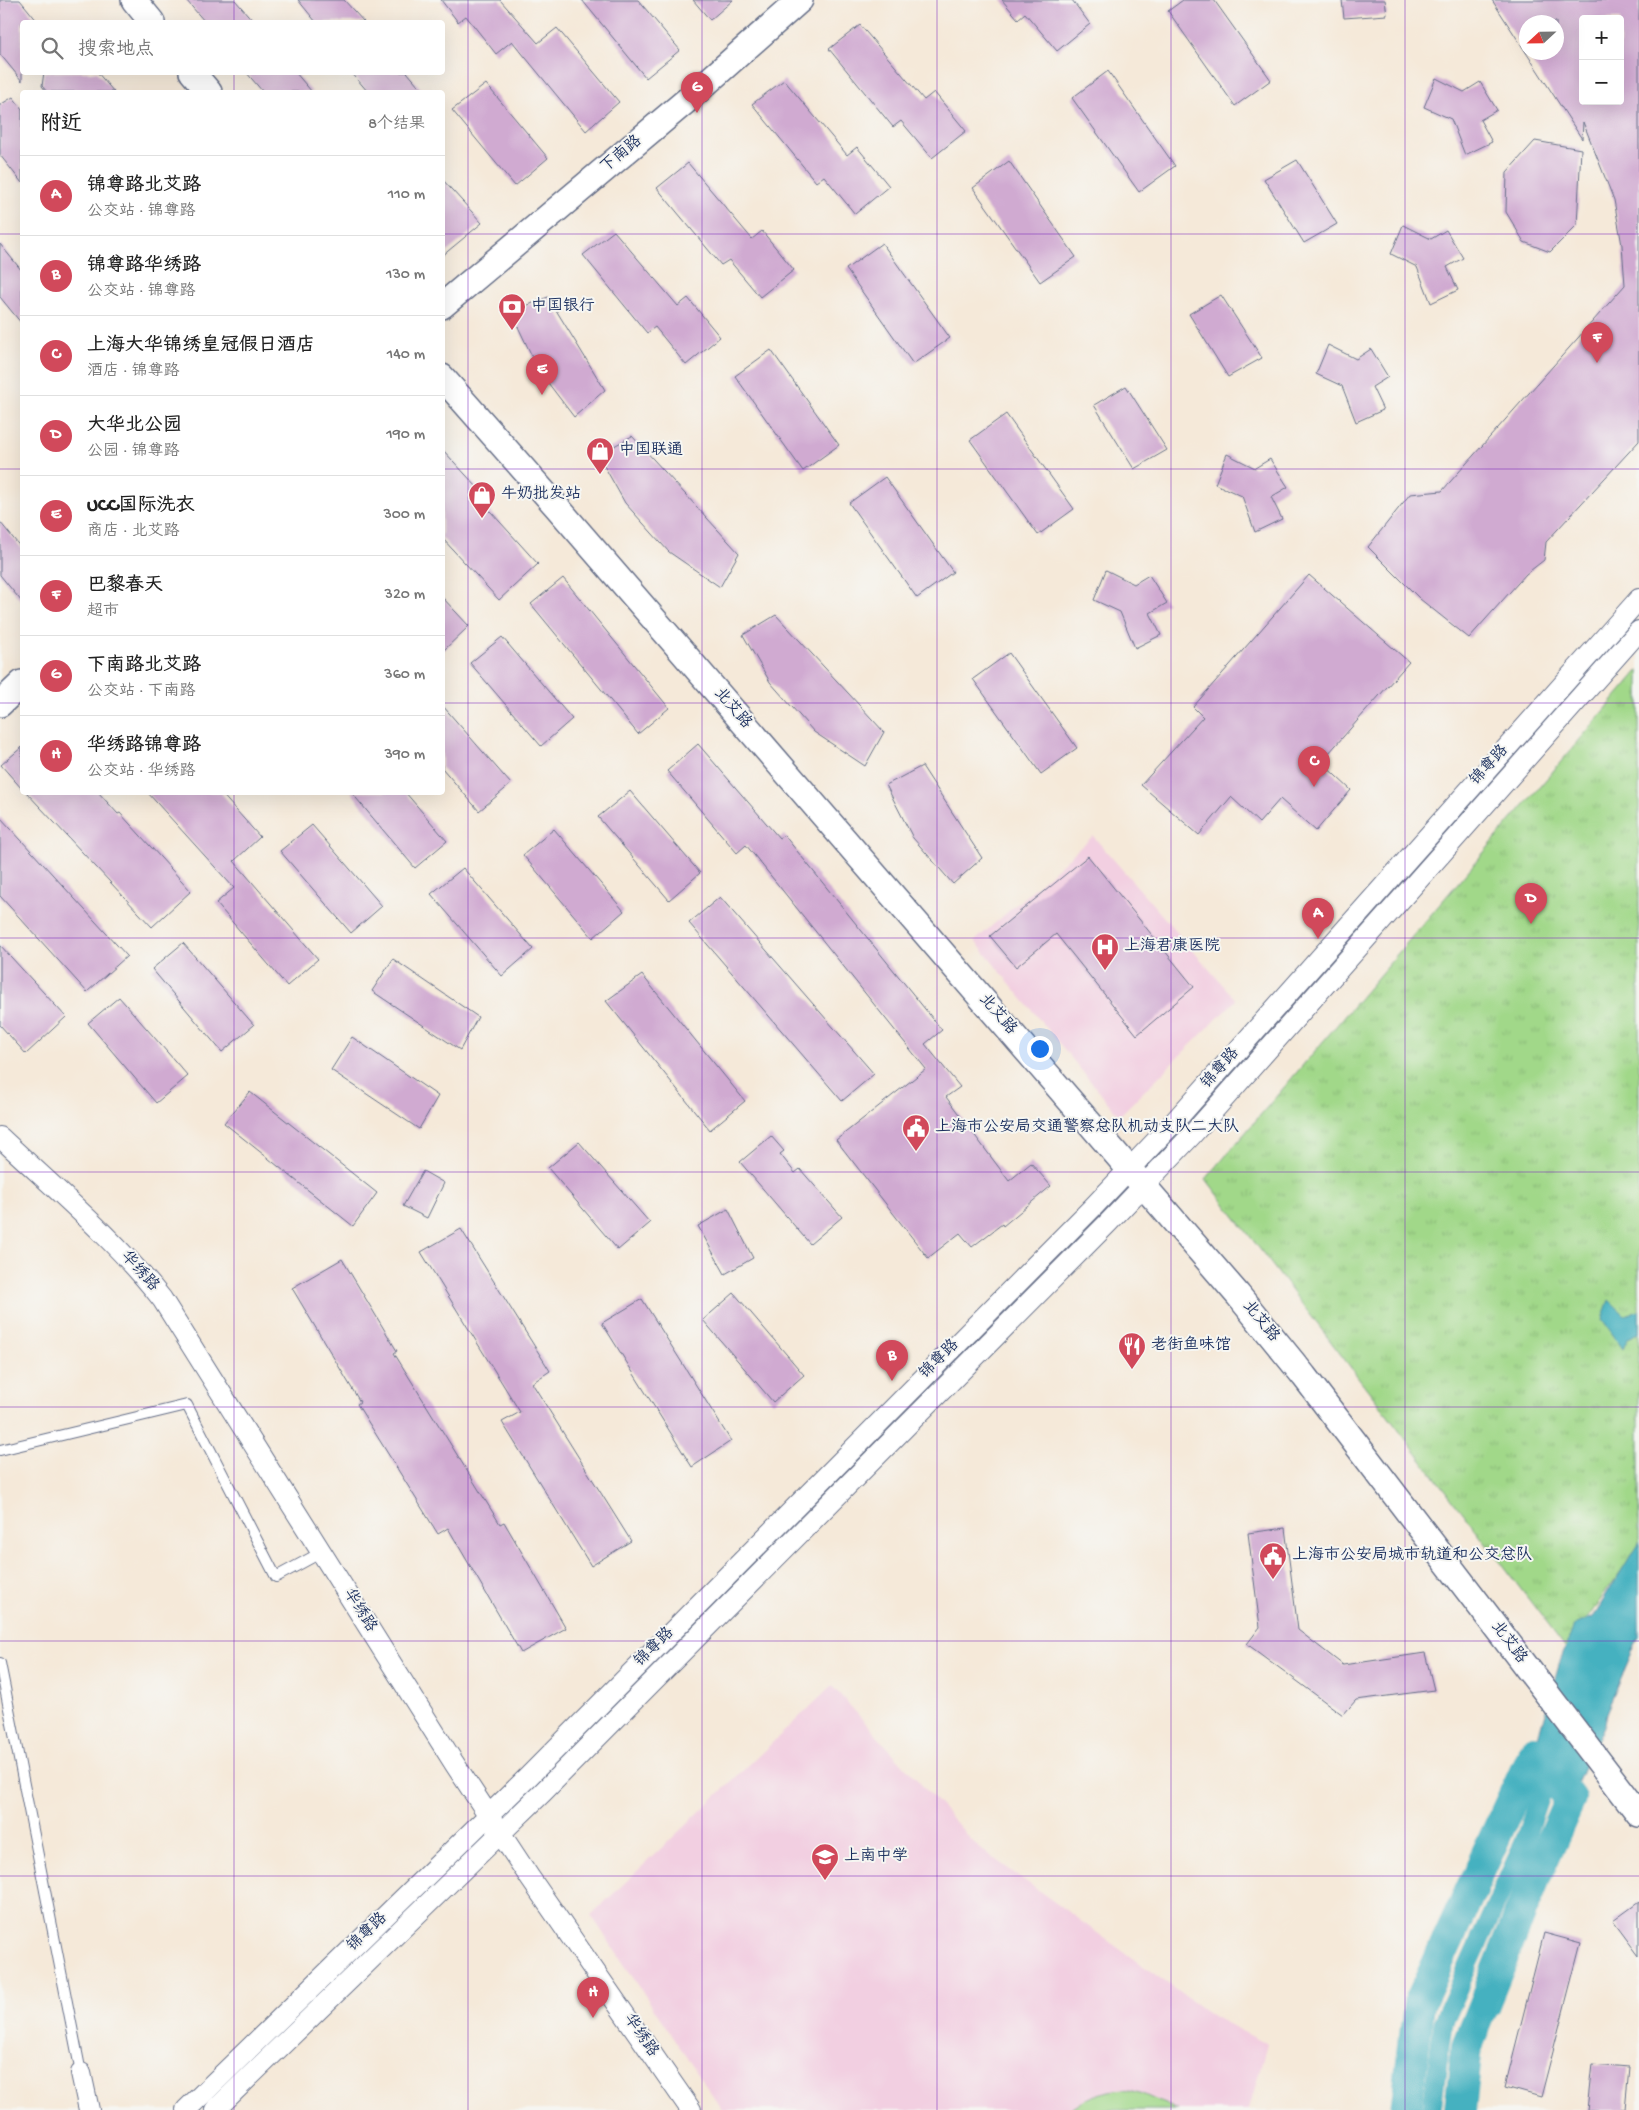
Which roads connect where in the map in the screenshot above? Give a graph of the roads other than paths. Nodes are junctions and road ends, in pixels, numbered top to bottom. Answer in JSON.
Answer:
{"nodes":[{"id":1,"x":134,"y":0,"type":"edge"},
{"id":2,"x":800,"y":0,"type":"edge"},
{"id":3,"x":150,"y":20,"type":"edge"},
{"id":4,"x":194,"y":75,"type":"edge"},
{"id":5,"x":206,"y":90,"type":"edge"},
{"id":6,"x":445,"y":303,"type":"edge"},
{"id":7,"x":445,"y":379,"type":"edge"},
{"id":8,"x":1639,"y":599,"type":"edge"},
{"id":9,"x":1639,"y":631,"type":"edge"},
{"id":10,"x":20,"y":685,"type":"edge"},
{"id":11,"x":0,"y":704,"type":"edge"},
{"id":12,"x":0,"y":1136,"type":"edge"},
{"id":13,"x":1137,"y":1177,"type":"junction"},
{"id":14,"x":0,"y":1450,"type":"edge"},
{"id":15,"x":322,"y":1552,"type":"junction"},
{"id":16,"x":0,"y":1663,"type":"edge"},
{"id":17,"x":1639,"y":1814,"type":"edge"},
{"id":18,"x":489,"y":1816,"type":"junction"},
{"id":19,"x":500,"y":1834,"type":"junction"},
{"id":20,"x":81,"y":2073,"type":"joint"},
{"id":21,"x":89,"y":2110,"type":"edge"},
{"id":22,"x":186,"y":2110,"type":"edge"},
{"id":23,"x":215,"y":2110,"type":"edge"},
{"id":24,"x":690,"y":2110,"type":"edge"}],
"edges":[{"from":1,"to":3,"type":"street"},
{"from":2,"to":6,"type":"street","name":"下南路"},
{"from":4,"to":5,"type":"street"},
{"from":7,"to":13,"type":"street","name":"北艾路"},
{"from":8,"to":13,"type":"street","name":"锦尊路"},
{"from":9,"to":13,"type":"street","name":"锦尊路"},
{"from":10,"to":11,"type":"street"},
{"from":12,"to":15,"type":"street","name":"华绣路"},
{"from":13,"to":17,"type":"street","name":"北艾路"},
{"from":13,"to":18,"type":"street","name":"锦尊路"},
{"from":13,"to":19,"type":"street","name":"锦尊路"},
{"from":14,"to":15,"type":"lane"},
{"from":15,"to":18,"type":"street","name":"华绣路"},
{"from":16,"to":20,"type":"lane"},
{"from":18,"to":19,"type":"street","name":"华绣路"},
{"from":18,"to":22,"type":"street","name":"锦尊路"},
{"from":19,"to":23,"type":"street","name":"锦尊路"},
{"from":19,"to":24,"type":"street","name":"华绣路"},
{"from":20,"to":21,"type":"street"}]}
